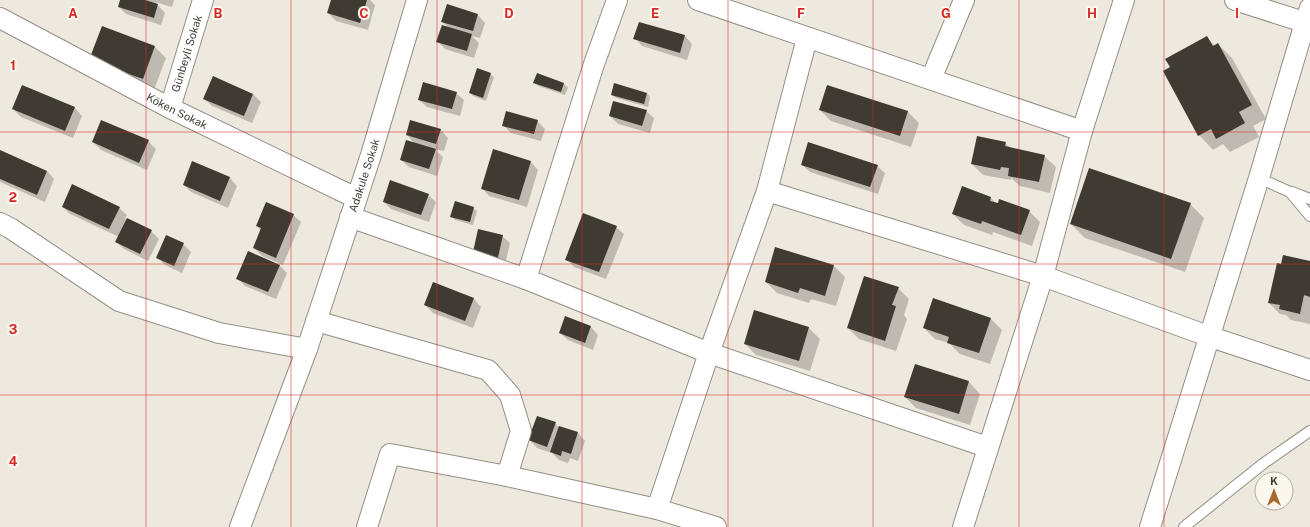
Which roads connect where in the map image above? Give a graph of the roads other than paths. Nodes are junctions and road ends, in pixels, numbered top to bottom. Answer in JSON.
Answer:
{"nodes":[{"id":1,"x":203,"y":0,"type":"edge"},
{"id":2,"x":417,"y":0,"type":"edge"},
{"id":3,"x":617,"y":0,"type":"edge"},
{"id":4,"x":698,"y":0,"type":"edge"},
{"id":5,"x":964,"y":0,"type":"edge"},
{"id":6,"x":1124,"y":0,"type":"edge"},
{"id":7,"x":1235,"y":0,"type":"edge"},
{"id":8,"x":718,"y":4,"type":"edge"},
{"id":9,"x":0,"y":18,"type":"edge"},
{"id":10,"x":1308,"y":18,"type":"edge"},
{"id":11,"x":807,"y":38,"type":"junction"},
{"id":12,"x":931,"y":80,"type":"junction"},
{"id":13,"x":170,"y":108,"type":"junction"},
{"id":14,"x":1082,"y":131,"type":"junction"},
{"id":15,"x":1259,"y":178,"type":"junction"},
{"id":16,"x":767,"y":191,"type":"junction"},
{"id":17,"x":1290,"y":192,"type":"junction"},
{"id":18,"x":356,"y":198,"type":"junction"},
{"id":19,"x":1310,"y":199,"type":"edge"},
{"id":20,"x":1310,"y":216,"type":"edge"},
{"id":21,"x":350,"y":217,"type":"junction"},
{"id":22,"x":0,"y":223,"type":"edge"},
{"id":23,"x":1043,"y":276,"type":"junction"},
{"id":24,"x":526,"y":279,"type":"junction"},
{"id":25,"x":316,"y":320,"type":"junction"},
{"id":26,"x":1208,"y":336,"type":"junction"},
{"id":27,"x":307,"y":349,"type":"junction"},
{"id":28,"x":709,"y":353,"type":"junction"},
{"id":29,"x":1310,"y":370,"type":"edge"},
{"id":30,"x":1310,"y":431,"type":"edge"},
{"id":31,"x":987,"y":447,"type":"junction"},
{"id":32,"x":507,"y":476,"type":"junction"},
{"id":33,"x":657,"y":509,"type":"junction"},
{"id":34,"x":240,"y":527,"type":"edge"},
{"id":35,"x":367,"y":527,"type":"edge"},
{"id":36,"x":716,"y":527,"type":"edge"},
{"id":37,"x":963,"y":527,"type":"edge"},
{"id":38,"x":1150,"y":527,"type":"edge"},
{"id":39,"x":1184,"y":527,"type":"edge"}],
"edges":[{"from":1,"to":13,"type":"street","name":"Günbeyli Sokak"},
{"from":2,"to":18,"type":"street","name":"Adakule Sokak"},
{"from":3,"to":24,"type":"street"},
{"from":4,"to":8,"type":"street"},
{"from":5,"to":12,"type":"street"},
{"from":6,"to":14,"type":"street"},
{"from":7,"to":10,"type":"street"},
{"from":8,"to":11,"type":"street"},
{"from":9,"to":13,"type":"street","name":"Köken Sokak"},
{"from":10,"to":15,"type":"street"},
{"from":11,"to":12,"type":"street"},
{"from":11,"to":16,"type":"street"},
{"from":12,"to":14,"type":"street"},
{"from":13,"to":18,"type":"street","name":"Köken Sokak"},
{"from":14,"to":23,"type":"street"},
{"from":15,"to":17,"type":"lane"},
{"from":15,"to":26,"type":"street"},
{"from":16,"to":23,"type":"street"},
{"from":16,"to":28,"type":"street"},
{"from":17,"to":19,"type":"lane"},
{"from":17,"to":20,"type":"lane"},
{"from":18,"to":21,"type":"street","name":"Adakule Sokak"},
{"from":21,"to":24,"type":"street"},
{"from":21,"to":25,"type":"street","name":"Adakule Sokak"},
{"from":22,"to":27,"type":"street"},
{"from":23,"to":26,"type":"street"},
{"from":23,"to":31,"type":"street"},
{"from":24,"to":28,"type":"street"},
{"from":25,"to":27,"type":"street","name":"Adakule Sokak"},
{"from":25,"to":32,"type":"street"},
{"from":26,"to":29,"type":"street"},
{"from":26,"to":38,"type":"street"},
{"from":27,"to":34,"type":"street","name":"Adakule Sokak"},
{"from":28,"to":31,"type":"street"},
{"from":28,"to":33,"type":"street"},
{"from":30,"to":39,"type":"lane"},
{"from":31,"to":37,"type":"street"},
{"from":32,"to":33,"type":"street"},
{"from":32,"to":35,"type":"street"},
{"from":33,"to":36,"type":"street"}]}
